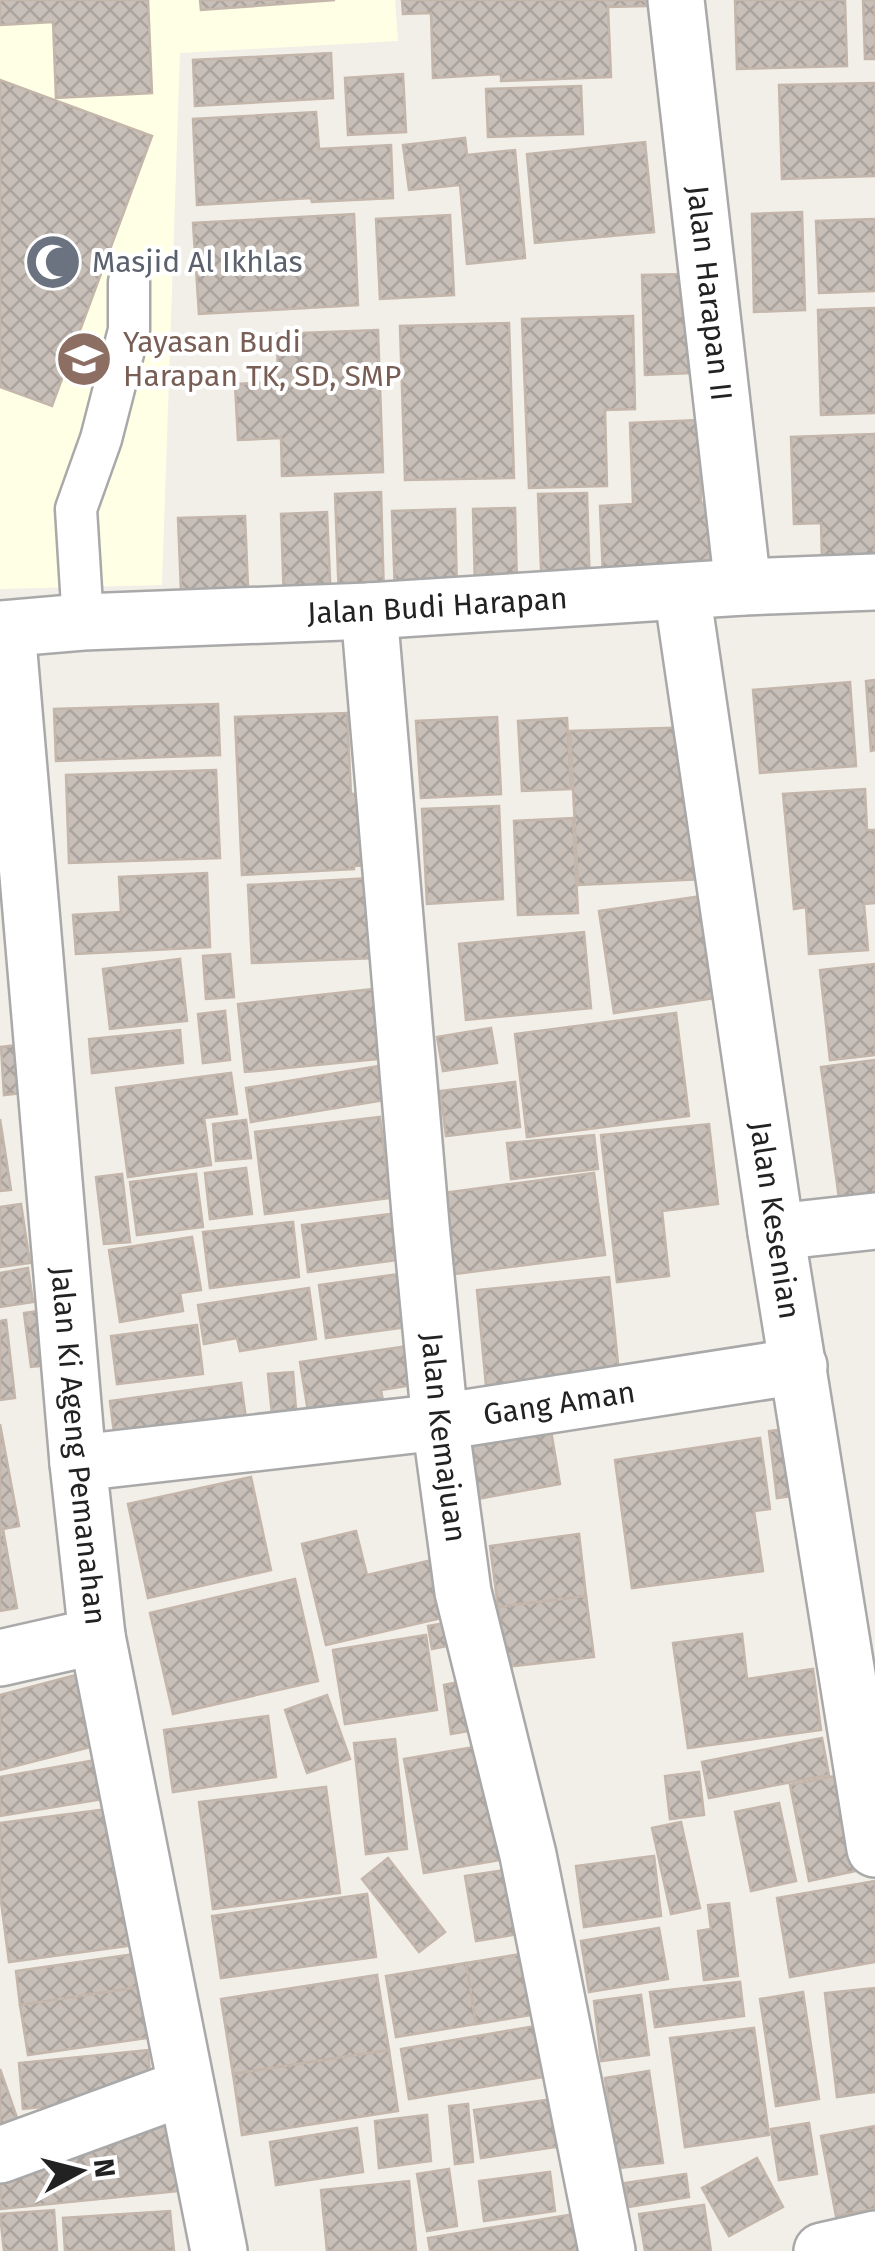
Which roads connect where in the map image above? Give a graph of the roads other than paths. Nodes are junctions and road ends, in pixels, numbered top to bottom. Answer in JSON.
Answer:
{"nodes":[{"id":1,"x":676,"y":0,"type":"edge"},
{"id":2,"x":129,"y":282,"type":"dead end"},
{"id":3,"x":875,"y":582,"type":"edge"},
{"id":4,"x":743,"y":586,"type":"junction"},
{"id":5,"x":682,"y":592,"type":"junction"},
{"id":6,"x":369,"y":611,"type":"junction"},
{"id":7,"x":83,"y":622,"type":"junction"},
{"id":8,"x":4,"y":629,"type":"edge"},
{"id":9,"x":875,"y":1221,"type":"edge"},
{"id":10,"x":776,"y":1232,"type":"junction"},
{"id":11,"x":799,"y":1366,"type":"junction"},
{"id":12,"x":440,"y":1422,"type":"junction"},
{"id":13,"x":78,"y":1463,"type":"junction"},
{"id":14,"x":97,"y":1636,"type":"junction"},
{"id":15,"x":0,"y":1658,"type":"edge"},
{"id":16,"x":875,"y":1849,"type":"edge"},
{"id":17,"x":186,"y":2087,"type":"junction"},
{"id":18,"x":0,"y":2155,"type":"edge"},
{"id":19,"x":875,"y":2239,"type":"edge"},
{"id":20,"x":219,"y":2251,"type":"edge"},
{"id":21,"x":607,"y":2251,"type":"edge"},
{"id":22,"x":822,"y":2251,"type":"edge"}],
"edges":[{"from":1,"to":4,"type":"street","name":"Jalan Harapan II"},
{"from":2,"to":7,"type":"lane"},
{"from":3,"to":4,"type":"street","name":"Jalan Budi Harapan"},
{"from":4,"to":5,"type":"street","name":"Jalan Budi Harapan"},
{"from":5,"to":6,"type":"street","name":"Jalan Budi Harapan"},
{"from":5,"to":10,"type":"street","name":"Jalan Kesenian"},
{"from":6,"to":7,"type":"street","name":"Jalan Budi Harapan"},
{"from":6,"to":12,"type":"street","name":"Jalan Kemajuan"},
{"from":7,"to":8,"type":"street","name":"Jalan Budi Harapan"},
{"from":8,"to":13,"type":"street","name":"Jalan Ki Ageng Pemanahan"},
{"from":9,"to":10,"type":"street"},
{"from":10,"to":11,"type":"street","name":"Jalan Kesenian"},
{"from":11,"to":12,"type":"street","name":"Gang Aman"},
{"from":11,"to":16,"type":"street","name":"Jalan Kesenian"},
{"from":12,"to":13,"type":"street","name":"Gang Aman"},
{"from":12,"to":21,"type":"street","name":"Jalan Kemajuan"},
{"from":13,"to":14,"type":"street","name":"Jalan Ki Ageng Pemanahan"},
{"from":14,"to":15,"type":"street"},
{"from":14,"to":17,"type":"street","name":"Jalan Ki Ageng Pemanahan"},
{"from":17,"to":18,"type":"street"},
{"from":17,"to":20,"type":"street","name":"Jalan Ki Ageng Pemanahan"},
{"from":19,"to":22,"type":"street"}]}
